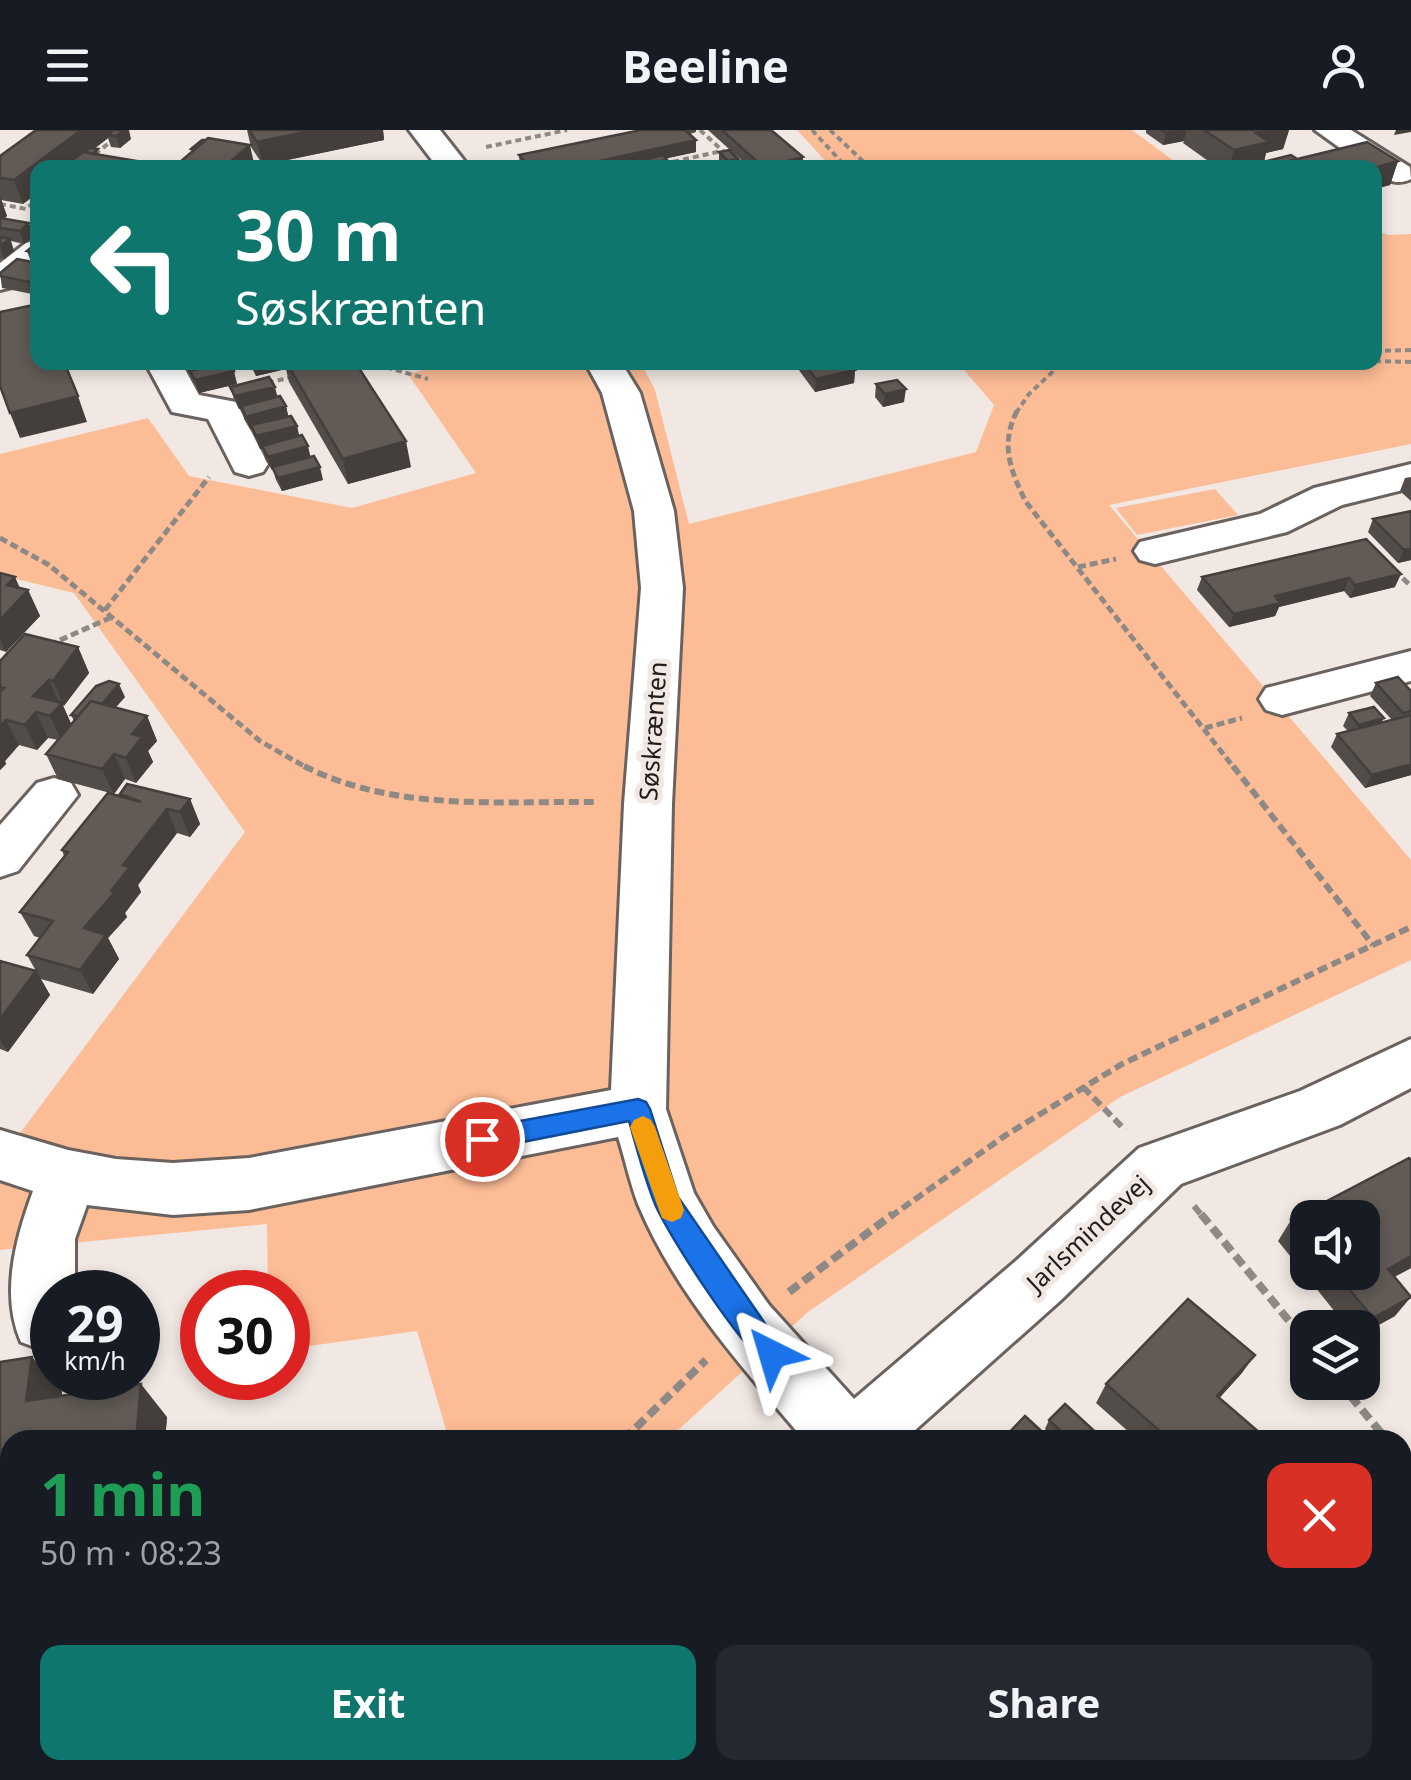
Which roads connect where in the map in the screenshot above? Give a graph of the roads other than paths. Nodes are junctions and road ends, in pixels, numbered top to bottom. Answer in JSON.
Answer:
{"nodes":[{"id":1,"x":424,"y":130,"type":"edge"},
{"id":2,"x":1330,"y":130,"type":"edge"},
{"id":3,"x":448,"y":160,"type":"edge"},
{"id":4,"x":1378,"y":160,"type":"edge"},
{"id":5,"x":1382,"y":163,"type":"edge"},
{"id":6,"x":1400,"y":174,"type":"edge"},
{"id":7,"x":30,"y":256,"type":"edge"},
{"id":8,"x":0,"y":280,"type":"edge"},
{"id":9,"x":167,"y":370,"type":"edge"},
{"id":10,"x":608,"y":370,"type":"edge"},
{"id":11,"x":249,"y":464,"type":"road end"},
{"id":12,"x":1411,"y":476,"type":"edge"},
{"id":13,"x":1154,"y":551,"type":"dead end"},
{"id":14,"x":1411,"y":666,"type":"edge"},
{"id":15,"x":1282,"y":699,"type":"dead end"},
{"id":16,"x":54,"y":794,"type":"dead end"},
{"id":17,"x":4,"y":847,"type":"edge"},
{"id":18,"x":1411,"y":1062,"type":"edge"},
{"id":19,"x":638,"y":1109,"type":"junction"},
{"id":20,"x":0,"y":1155,"type":"edge"},
{"id":21,"x":68,"y":1176,"type":"junction"},
{"id":22,"x":44,"y":1270,"type":"edge"},
{"id":23,"x":837,"y":1430,"type":"edge"},
{"id":24,"x":866,"y":1430,"type":"edge"}],
"edges":[{"from":1,"to":3,"type":"street"},
{"from":2,"to":4,"type":"street"},
{"from":5,"to":6,"type":"street"},
{"from":7,"to":8,"type":"street"},
{"from":9,"to":11,"type":"street"},
{"from":10,"to":19,"type":"street","name":"Søskrænten"},
{"from":12,"to":13,"type":"street"},
{"from":14,"to":15,"type":"street"},
{"from":16,"to":17,"type":"street"},
{"from":18,"to":24,"type":"street","name":"Jarlsmindevej"},
{"from":19,"to":21,"type":"street"},
{"from":19,"to":23,"type":"street","name":"Søskrænten"},
{"from":20,"to":21,"type":"street"},
{"from":21,"to":22,"type":"street"}]}
